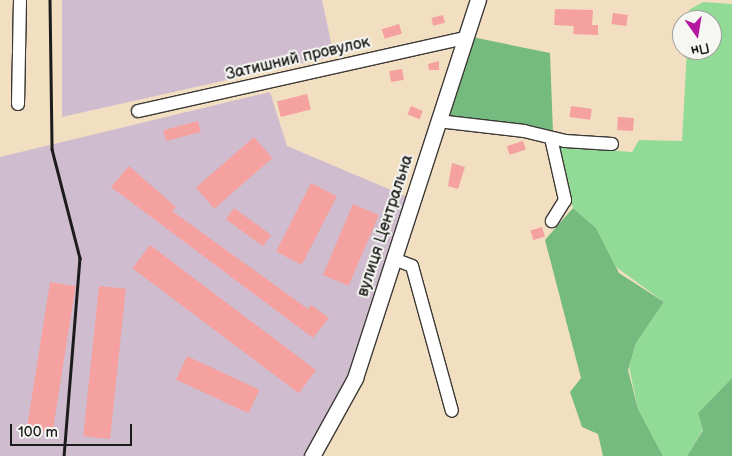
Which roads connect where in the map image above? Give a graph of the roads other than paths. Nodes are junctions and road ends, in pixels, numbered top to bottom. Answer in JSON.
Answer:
{"nodes":[{"id":1,"x":20,"y":0,"type":"edge"},
{"id":2,"x":478,"y":0,"type":"edge"},
{"id":3,"x":465,"y":38,"type":"junction"},
{"id":4,"x":18,"y":104,"type":"dead end"},
{"id":5,"x":138,"y":112,"type":"dead end"},
{"id":6,"x":438,"y":121,"type":"junction"},
{"id":7,"x":551,"y":138,"type":"junction"},
{"id":8,"x":612,"y":144,"type":"dead end"},
{"id":9,"x":552,"y":221,"type":"dead end"},
{"id":10,"x":394,"y":259,"type":"junction"},
{"id":11,"x":452,"y":411,"type":"dead end"},
{"id":12,"x":312,"y":456,"type":"edge"}],
"edges":[{"from":1,"to":4,"type":"street"},
{"from":2,"to":3,"type":"main road","name":"вулиця Центральна"},
{"from":3,"to":5,"type":"street","name":"Затишний провулок"},
{"from":3,"to":6,"type":"main road","name":"вулиця Центральна"},
{"from":6,"to":7,"type":"street"},
{"from":6,"to":10,"type":"main road","name":"вулиця Центральна"},
{"from":7,"to":8,"type":"street"},
{"from":7,"to":9,"type":"street"},
{"from":10,"to":11,"type":"street"},
{"from":10,"to":12,"type":"main road","name":"вулиця Центральна"}]}
